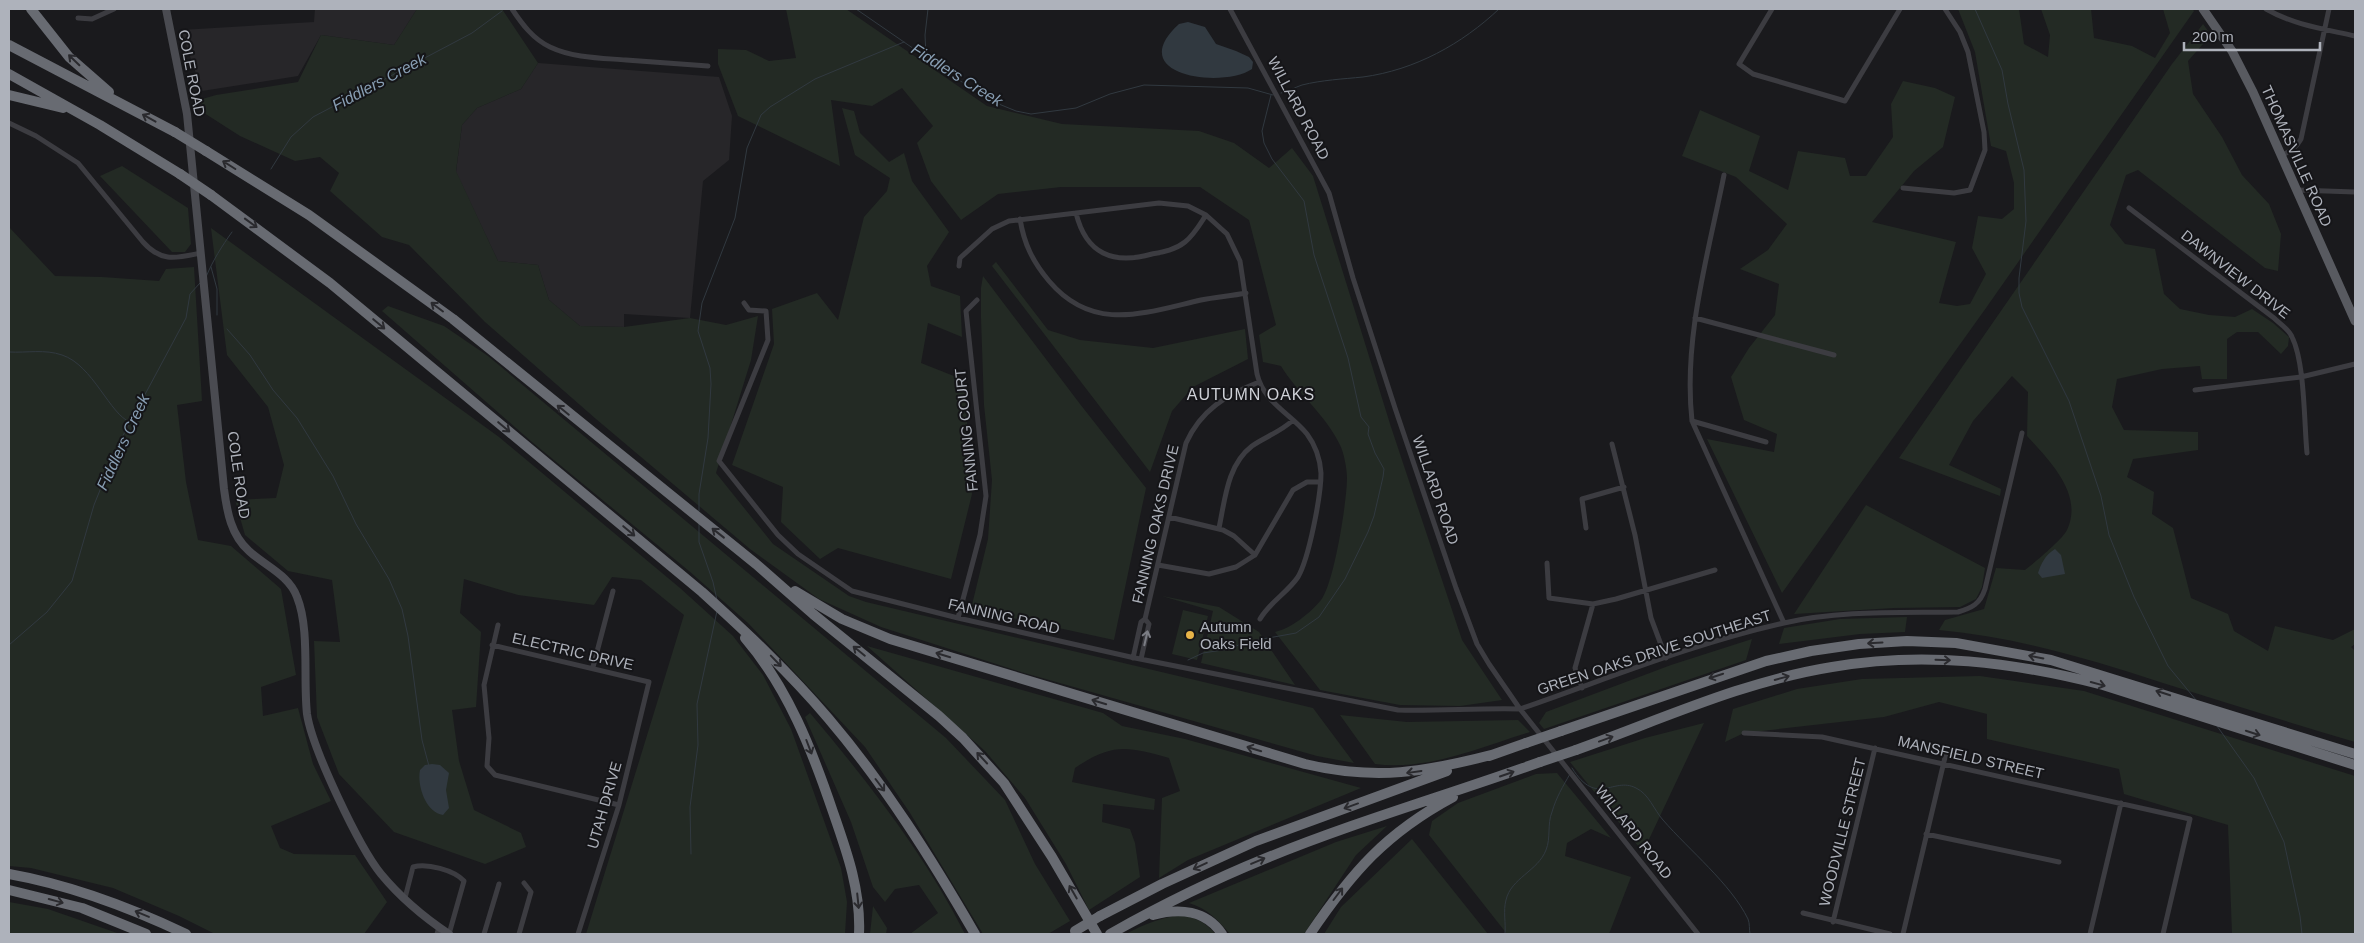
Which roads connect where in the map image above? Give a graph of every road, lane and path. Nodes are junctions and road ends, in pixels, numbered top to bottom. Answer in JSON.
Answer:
{"nodes":[{"id":1,"x":31,"y":9,"type":"edge"},
{"id":2,"x":114,"y":9,"type":"edge"},
{"id":3,"x":166,"y":9,"type":"edge"},
{"id":4,"x":512,"y":9,"type":"edge"},
{"id":5,"x":1230,"y":9,"type":"edge"},
{"id":6,"x":1772,"y":9,"type":"edge"},
{"id":7,"x":1900,"y":9,"type":"edge"},
{"id":8,"x":1946,"y":9,"type":"edge"},
{"id":9,"x":2203,"y":9,"type":"edge"},
{"id":10,"x":2266,"y":9,"type":"edge"},
{"id":11,"x":2329,"y":9,"type":"edge"},
{"id":12,"x":78,"y":18,"type":"dead end"},
{"id":13,"x":2324,"y":29,"type":"junction"},
{"id":14,"x":2355,"y":36,"type":"edge"},
{"id":15,"x":9,"y":46,"type":"edge"},
{"id":16,"x":708,"y":66,"type":"dead end"},
{"id":17,"x":9,"y":74,"type":"edge"},
{"id":18,"x":9,"y":95,"type":"edge"},
{"id":19,"x":124,"y":104,"type":"junction"},
{"id":20,"x":9,"y":124,"type":"edge"},
{"id":21,"x":141,"y":149,"type":"junction"},
{"id":22,"x":2282,"y":155,"type":"junction"},
{"id":23,"x":1724,"y":175,"type":"dead end"},
{"id":24,"x":1903,"y":188,"type":"dead end"},
{"id":25,"x":2297,"y":190,"type":"junction"},
{"id":26,"x":2355,"y":192,"type":"edge"},
{"id":27,"x":2129,"y":208,"type":"dead end"},
{"id":28,"x":1076,"y":213,"type":"junction"},
{"id":29,"x":1206,"y":214,"type":"junction"},
{"id":30,"x":1020,"y":220,"type":"junction"},
{"id":31,"x":201,"y":253,"type":"junction"},
{"id":32,"x":959,"y":266,"type":"dead end"},
{"id":33,"x":1246,"y":293,"type":"junction"},
{"id":34,"x":976,"y":300,"type":"dead end"},
{"id":35,"x":744,"y":303,"type":"dead end"},
{"id":36,"x":1695,"y":318,"type":"junction"},
{"id":37,"x":2355,"y":321,"type":"edge"},
{"id":38,"x":1834,"y":355,"type":"dead end"},
{"id":39,"x":2355,"y":364,"type":"edge"},
{"id":40,"x":2301,"y":377,"type":"junction"},
{"id":41,"x":1260,"y":382,"type":"junction"},
{"id":42,"x":2195,"y":390,"type":"dead end"},
{"id":43,"x":1292,"y":421,"type":"junction"},
{"id":44,"x":1692,"y":421,"type":"junction"},
{"id":45,"x":2022,"y":433,"type":"dead end"},
{"id":46,"x":1766,"y":442,"type":"dead end"},
{"id":47,"x":1612,"y":444,"type":"dead end"},
{"id":48,"x":2306,"y":453,"type":"dead end"},
{"id":49,"x":1320,"y":482,"type":"junction"},
{"id":50,"x":1624,"y":487,"type":"junction"},
{"id":51,"x":1169,"y":516,"type":"junction"},
{"id":52,"x":1219,"y":528,"type":"junction"},
{"id":53,"x":1586,"y":528,"type":"dead end"},
{"id":54,"x":1255,"y":556,"type":"junction"},
{"id":55,"x":1547,"y":563,"type":"dead end"},
{"id":56,"x":756,"y":564,"type":"junction"},
{"id":57,"x":1158,"y":565,"type":"junction"},
{"id":58,"x":1715,"y":570,"type":"dead end"},
{"id":59,"x":1645,"y":590,"type":"junction"},
{"id":60,"x":613,"y":592,"type":"dead end"},
{"id":61,"x":702,"y":592,"type":"junction"},
{"id":62,"x":1593,"y":604,"type":"junction"},
{"id":63,"x":958,"y":618,"type":"junction"},
{"id":64,"x":1145,"y":619,"type":"junction"},
{"id":65,"x":1260,"y":619,"type":"dead end"},
{"id":66,"x":1784,"y":623,"type":"junction"},
{"id":67,"x":498,"y":625,"type":"dead end"},
{"id":68,"x":492,"y":644,"type":"junction"},
{"id":69,"x":1133,"y":658,"type":"junction"},
{"id":70,"x":1666,"y":658,"type":"junction"},
{"id":71,"x":1141,"y":659,"type":"junction"},
{"id":72,"x":593,"y":667,"type":"junction"},
{"id":73,"x":649,"y":682,"type":"joint"},
{"id":74,"x":1582,"y":688,"type":"junction"},
{"id":75,"x":1520,"y":709,"type":"junction"},
{"id":76,"x":1744,"y":733,"type":"dead end"},
{"id":77,"x":1875,"y":748,"type":"junction"},
{"id":78,"x":1947,"y":749,"type":"dead end"},
{"id":79,"x":2355,"y":753,"type":"edge"},
{"id":80,"x":1495,"y":754,"type":"junction"},
{"id":81,"x":1944,"y":764,"type":"junction"},
{"id":82,"x":2355,"y":765,"type":"edge"},
{"id":83,"x":1474,"y":786,"type":"junction"},
{"id":84,"x":2121,"y":803,"type":"junction"},
{"id":85,"x":619,"y":806,"type":"junction"},
{"id":86,"x":1926,"y":834,"type":"junction"},
{"id":87,"x":2059,"y":862,"type":"dead end"},
{"id":88,"x":9,"y":874,"type":"edge"},
{"id":89,"x":524,"y":883,"type":"dead end"},
{"id":90,"x":499,"y":884,"type":"dead end"},
{"id":91,"x":9,"y":890,"type":"edge"},
{"id":92,"x":406,"y":895,"type":"junction"},
{"id":93,"x":1803,"y":913,"type":"dead end"},
{"id":94,"x":1136,"y":920,"type":"junction"},
{"id":95,"x":1833,"y":922,"type":"junction"},
{"id":96,"x":438,"y":931,"type":"edge"},
{"id":97,"x":1072,"y":933,"type":"edge"},
{"id":98,"x":146,"y":934,"type":"edge"},
{"id":99,"x":186,"y":934,"type":"edge"},
{"id":100,"x":449,"y":934,"type":"edge"},
{"id":101,"x":484,"y":934,"type":"edge"},
{"id":102,"x":519,"y":934,"type":"edge"},
{"id":103,"x":578,"y":934,"type":"edge"},
{"id":104,"x":859,"y":934,"type":"edge"},
{"id":105,"x":974,"y":934,"type":"edge"},
{"id":106,"x":1097,"y":934,"type":"edge"},
{"id":107,"x":1110,"y":934,"type":"edge"},
{"id":108,"x":1222,"y":934,"type":"edge"},
{"id":109,"x":1310,"y":934,"type":"edge"},
{"id":110,"x":1698,"y":934,"type":"edge"},
{"id":111,"x":1890,"y":934,"type":"edge"},
{"id":112,"x":1903,"y":934,"type":"edge"},
{"id":113,"x":2090,"y":934,"type":"edge"},
{"id":114,"x":2163,"y":934,"type":"edge"}],
"edges":[{"from":19,"to":1,"type":"highway","one_way":true},
{"from":2,"to":12,"type":"street"},
{"from":3,"to":31,"type":"street","name":"COLE ROAD"},
{"from":4,"to":16,"type":"street"},
{"from":5,"to":75,"type":"street","name":"WILLARD ROAD"},
{"from":6,"to":7,"type":"street"},
{"from":8,"to":24,"type":"street"},
{"from":9,"to":22,"type":"main road","name":"THOMASVILLE ROAD"},
{"from":10,"to":13,"type":"street"},
{"from":11,"to":13,"type":"street"},
{"from":13,"to":14,"type":"street"},
{"from":13,"to":22,"type":"street"},
{"from":15,"to":19,"type":"highway"},
{"from":17,"to":21,"type":"highway"},
{"from":18,"to":21,"type":"highway"},
{"from":56,"to":19,"type":"highway","one_way":true,"bridge":true},
{"from":20,"to":31,"type":"street"},
{"from":21,"to":61,"type":"highway","one_way":true,"bridge":true},
{"from":22,"to":25,"type":"main road","name":"THOMASVILLE ROAD"},
{"from":23,"to":36,"type":"street"},
{"from":25,"to":26,"type":"street"},
{"from":25,"to":37,"type":"main road","name":"THOMASVILLE ROAD"},
{"from":27,"to":40,"type":"street","name":"DAWNVIEW DRIVE"},
{"from":28,"to":29,"type":"street"},
{"from":28,"to":29,"type":"street"},
{"from":28,"to":30,"type":"street"},
{"from":29,"to":33,"type":"street"},
{"from":30,"to":32,"type":"street"},
{"from":30,"to":33,"type":"street"},
{"from":31,"to":92,"type":"street","name":"COLE ROAD"},
{"from":33,"to":41,"type":"street"},
{"from":34,"to":63,"type":"street","name":"FANNING COURT"},
{"from":35,"to":63,"type":"street","name":"FANNING ROAD"},
{"from":36,"to":38,"type":"street"},
{"from":36,"to":44,"type":"street"},
{"from":39,"to":40,"type":"street"},
{"from":40,"to":42,"type":"street"},
{"from":40,"to":48,"type":"street","name":"DAWNVIEW DRIVE"},
{"from":41,"to":43,"type":"street"},
{"from":41,"to":51,"type":"street","name":"FANNING OAKS DRIVE"},
{"from":43,"to":49,"type":"street"},
{"from":43,"to":52,"type":"street"},
{"from":44,"to":46,"type":"street"},
{"from":44,"to":66,"type":"street"},
{"from":45,"to":66,"type":"street","name":"GREEN OAKS DRIVE SOUTHEAST"},
{"from":47,"to":50,"type":"street"},
{"from":49,"to":54,"type":"street"},
{"from":49,"to":65,"type":"street"},
{"from":50,"to":53,"type":"street"},
{"from":50,"to":59,"type":"street"},
{"from":51,"to":52,"type":"street"},
{"from":51,"to":57,"type":"street","name":"FANNING OAKS DRIVE"},
{"from":52,"to":54,"type":"street"},
{"from":54,"to":57,"type":"street"},
{"from":55,"to":62,"type":"street"},
{"from":80,"to":56,"type":"highway","one_way":true},
{"from":106,"to":56,"type":"highway","one_way":true},
{"from":57,"to":64,"type":"street","name":"FANNING OAKS DRIVE"},
{"from":58,"to":59,"type":"street"},
{"from":59,"to":62,"type":"street"},
{"from":59,"to":70,"type":"street"},
{"from":60,"to":72,"type":"street"},
{"from":61,"to":104,"type":"highway","one_way":true},
{"from":61,"to":105,"type":"highway","one_way":true},
{"from":62,"to":74,"type":"street"},
{"from":63,"to":69,"type":"street","name":"FANNING ROAD"},
{"from":64,"to":69,"type":"street","name":"FANNING OAKS DRIVE"},
{"from":71,"to":64,"type":"street","name":"FANNING OAKS DRIVE","one_way":true},
{"from":66,"to":70,"type":"street","name":"GREEN OAKS DRIVE SOUTHEAST"},
{"from":67,"to":68,"type":"street"},
{"from":68,"to":72,"type":"street","name":"ELECTRIC DRIVE"},
{"from":68,"to":85,"type":"street"},
{"from":69,"to":71,"type":"street","name":"FANNING ROAD"},
{"from":70,"to":74,"type":"street","name":"GREEN OAKS DRIVE SOUTHEAST"},
{"from":71,"to":75,"type":"street","name":"FANNING ROAD"},
{"from":72,"to":73,"type":"street","name":"ELECTRIC DRIVE"},
{"from":73,"to":85,"type":"street","name":"UTAH DRIVE"},
{"from":74,"to":75,"type":"street","name":"GREEN OAKS DRIVE SOUTHEAST"},
{"from":75,"to":110,"type":"street","name":"WILLARD ROAD"},
{"from":76,"to":77,"type":"street","name":"MANSFIELD STREET"},
{"from":77,"to":81,"type":"street","name":"MANSFIELD STREET"},
{"from":77,"to":95,"type":"street","name":"WOODVILLE STREET"},
{"from":78,"to":81,"type":"street"},
{"from":79,"to":80,"type":"highway","one_way":true,"bridge":true},
{"from":80,"to":97,"type":"highway","one_way":true,"bridge":true},
{"from":81,"to":84,"type":"street","name":"MANSFIELD STREET"},
{"from":81,"to":86,"type":"street"},
{"from":83,"to":82,"type":"highway","one_way":true,"bridge":true},
{"from":94,"to":83,"type":"highway","one_way":true},
{"from":109,"to":83,"type":"highway","one_way":true},
{"from":84,"to":113,"type":"street"},
{"from":84,"to":114,"type":"street","name":"MANSFIELD STREET"},
{"from":85,"to":103,"type":"street","name":"UTAH DRIVE"},
{"from":86,"to":87,"type":"street"},
{"from":86,"to":112,"type":"street"},
{"from":99,"to":88,"type":"highway","one_way":true},
{"from":89,"to":102,"type":"street"},
{"from":90,"to":101,"type":"street"},
{"from":91,"to":98,"type":"highway","one_way":true},
{"from":92,"to":96,"type":"street","name":"COLE ROAD"},
{"from":92,"to":100,"type":"street"},
{"from":93,"to":95,"type":"street"},
{"from":94,"to":107,"type":"highway"},
{"from":94,"to":108,"type":"highway"},
{"from":95,"to":111,"type":"street"},
{"from":96,"to":100,"type":"street","name":"COLE ROAD"}]}
